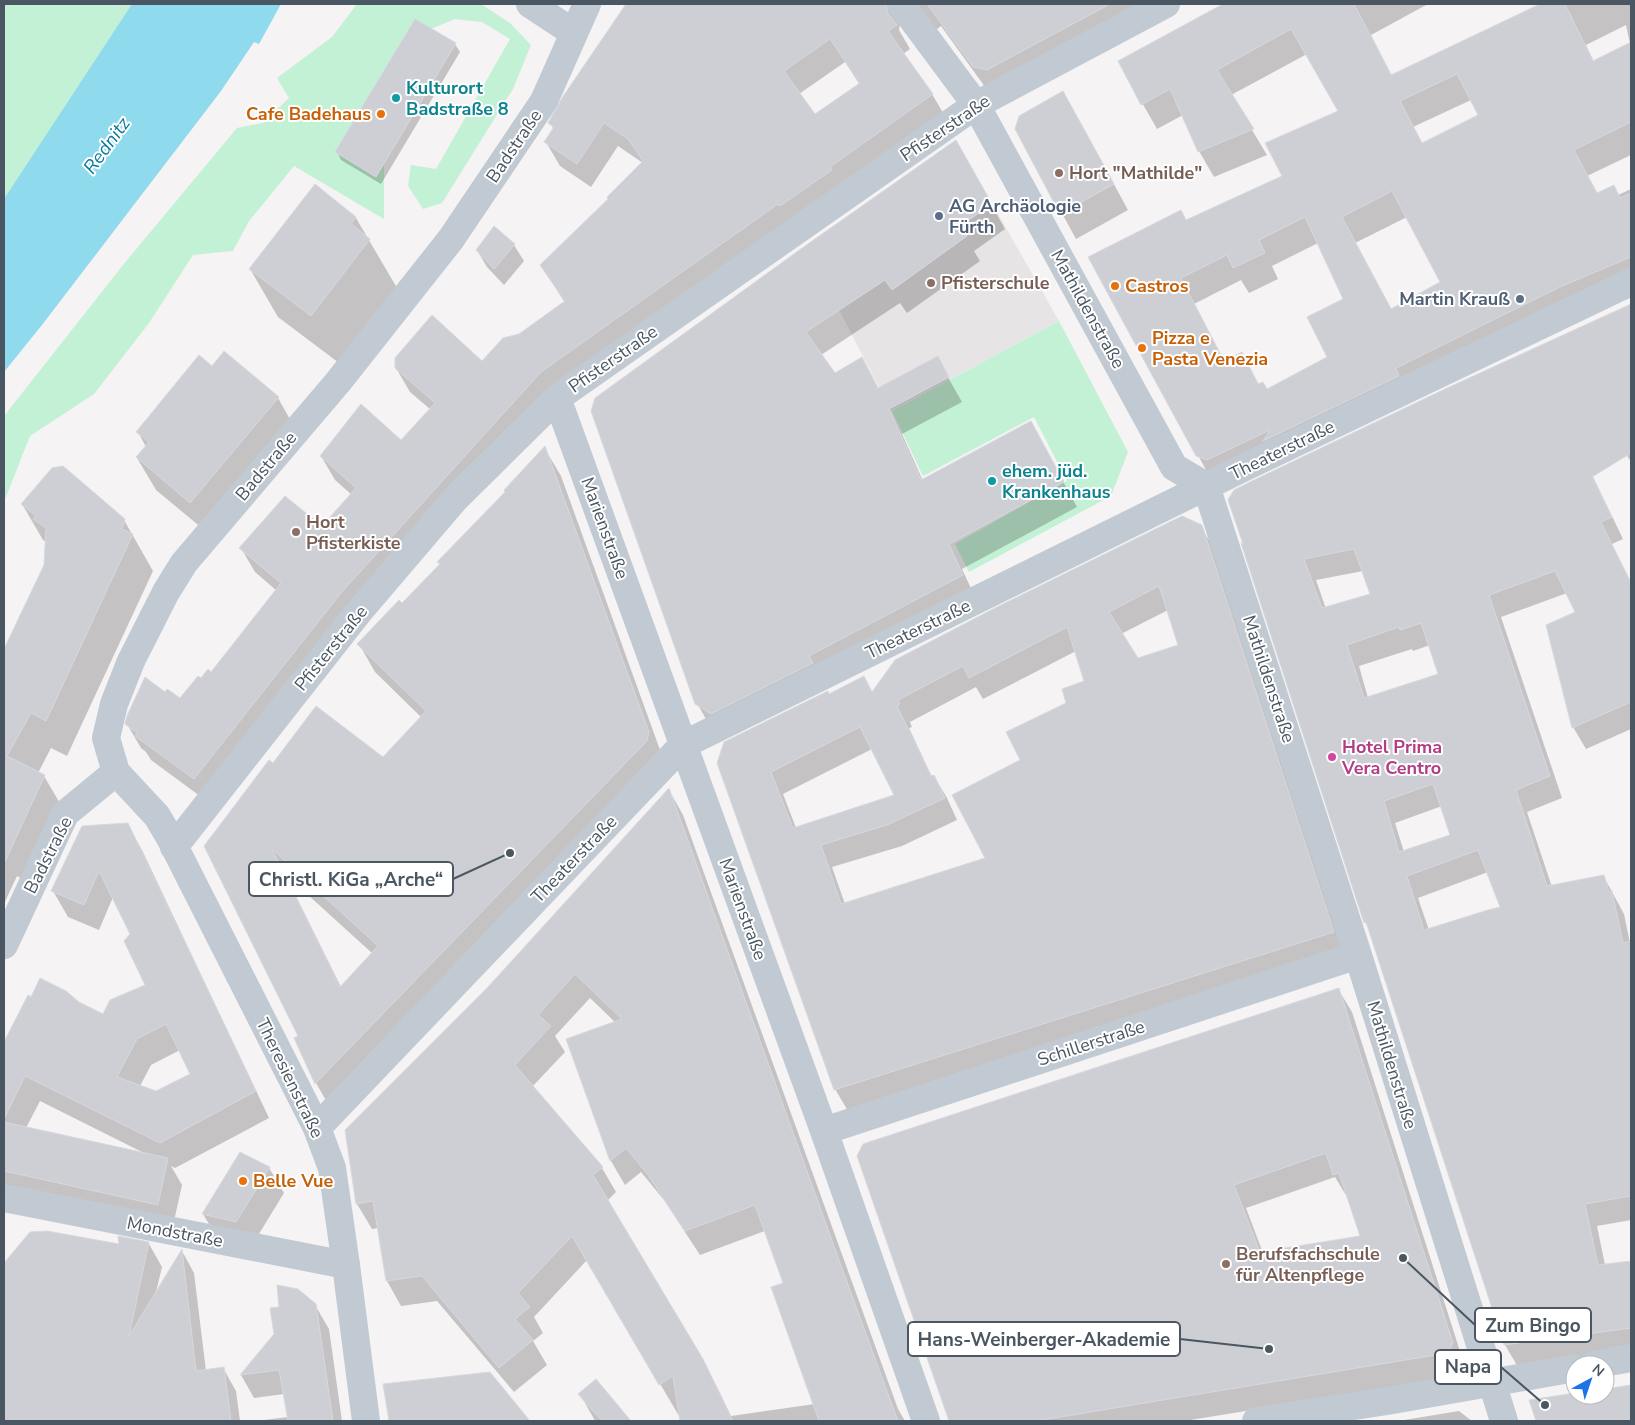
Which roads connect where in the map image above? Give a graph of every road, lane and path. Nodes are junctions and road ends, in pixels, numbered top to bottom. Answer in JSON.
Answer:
{"nodes":[{"id":1,"x":530,"y":4,"type":"edge"},
{"id":2,"x":588,"y":4,"type":"edge"},
{"id":3,"x":901,"y":4,"type":"edge"},
{"id":4,"x":1166,"y":4,"type":"edge"},
{"id":5,"x":574,"y":34,"type":"junction"},
{"id":6,"x":976,"y":105,"type":"junction"},
{"id":7,"x":1631,"y":282,"type":"edge"},
{"id":8,"x":557,"y":398,"type":"junction"},
{"id":9,"x":1206,"y":486,"type":"junction"},
{"id":10,"x":683,"y":745,"type":"junction"},
{"id":11,"x":116,"y":772,"type":"junction"},
{"id":12,"x":174,"y":846,"type":"junction"},
{"id":13,"x":4,"y":945,"type":"edge"},
{"id":14,"x":1358,"y":955,"type":"junction"},
{"id":15,"x":316,"y":1128,"type":"junction"},
{"id":16,"x":824,"y":1131,"type":"junction"},
{"id":17,"x":4,"y":1198,"type":"edge"},
{"id":18,"x":346,"y":1265,"type":"junction"},
{"id":19,"x":1631,"y":1358,"type":"edge"},
{"id":20,"x":1615,"y":1361,"type":"edge"},
{"id":21,"x":1565,"y":1370,"type":"edge"},
{"id":22,"x":1492,"y":1382,"type":"junction"},
{"id":23,"x":366,"y":1421,"type":"edge"},
{"id":24,"x":926,"y":1421,"type":"edge"},
{"id":25,"x":1256,"y":1421,"type":"edge"},
{"id":26,"x":1504,"y":1421,"type":"edge"}],
"edges":[{"from":1,"to":5,"type":"street"},
{"from":2,"to":5,"type":"street","name":"Badstraße"},
{"from":3,"to":6,"type":"street","name":"Mathildenstraße"},
{"from":4,"to":6,"type":"street","name":"Pfisterstraße"},
{"from":5,"to":11,"type":"street","name":"Badstraße"},
{"from":6,"to":8,"type":"street","name":"Pfisterstraße"},
{"from":6,"to":9,"type":"street","name":"Mathildenstraße"},
{"from":7,"to":9,"type":"street","name":"Theaterstraße"},
{"from":8,"to":10,"type":"street","name":"Marienstraße"},
{"from":8,"to":12,"type":"street","name":"Pfisterstraße"},
{"from":9,"to":10,"type":"street","name":"Theaterstraße"},
{"from":9,"to":14,"type":"street","name":"Mathildenstraße"},
{"from":10,"to":15,"type":"street","name":"Theaterstraße"},
{"from":10,"to":16,"type":"street","name":"Marienstraße"},
{"from":11,"to":12,"type":"street","name":"Theresienstraße"},
{"from":11,"to":13,"type":"street","name":"Badstraße"},
{"from":12,"to":15,"type":"street","name":"Theresienstraße"},
{"from":14,"to":16,"type":"street","name":"Schillerstraße"},
{"from":14,"to":22,"type":"street","name":"Mathildenstraße"},
{"from":15,"to":18,"type":"street","name":"Theresienstraße"},
{"from":16,"to":24,"type":"street","name":"Marienstraße"},
{"from":17,"to":18,"type":"street","name":"Mondstraße"},
{"from":18,"to":23,"type":"street","name":"Theresienstraße"},
{"from":19,"to":20,"type":"street"},
{"from":21,"to":22,"type":"street"},
{"from":22,"to":25,"type":"street"},
{"from":22,"to":26,"type":"street","name":"Mathildenstraße"}]}
